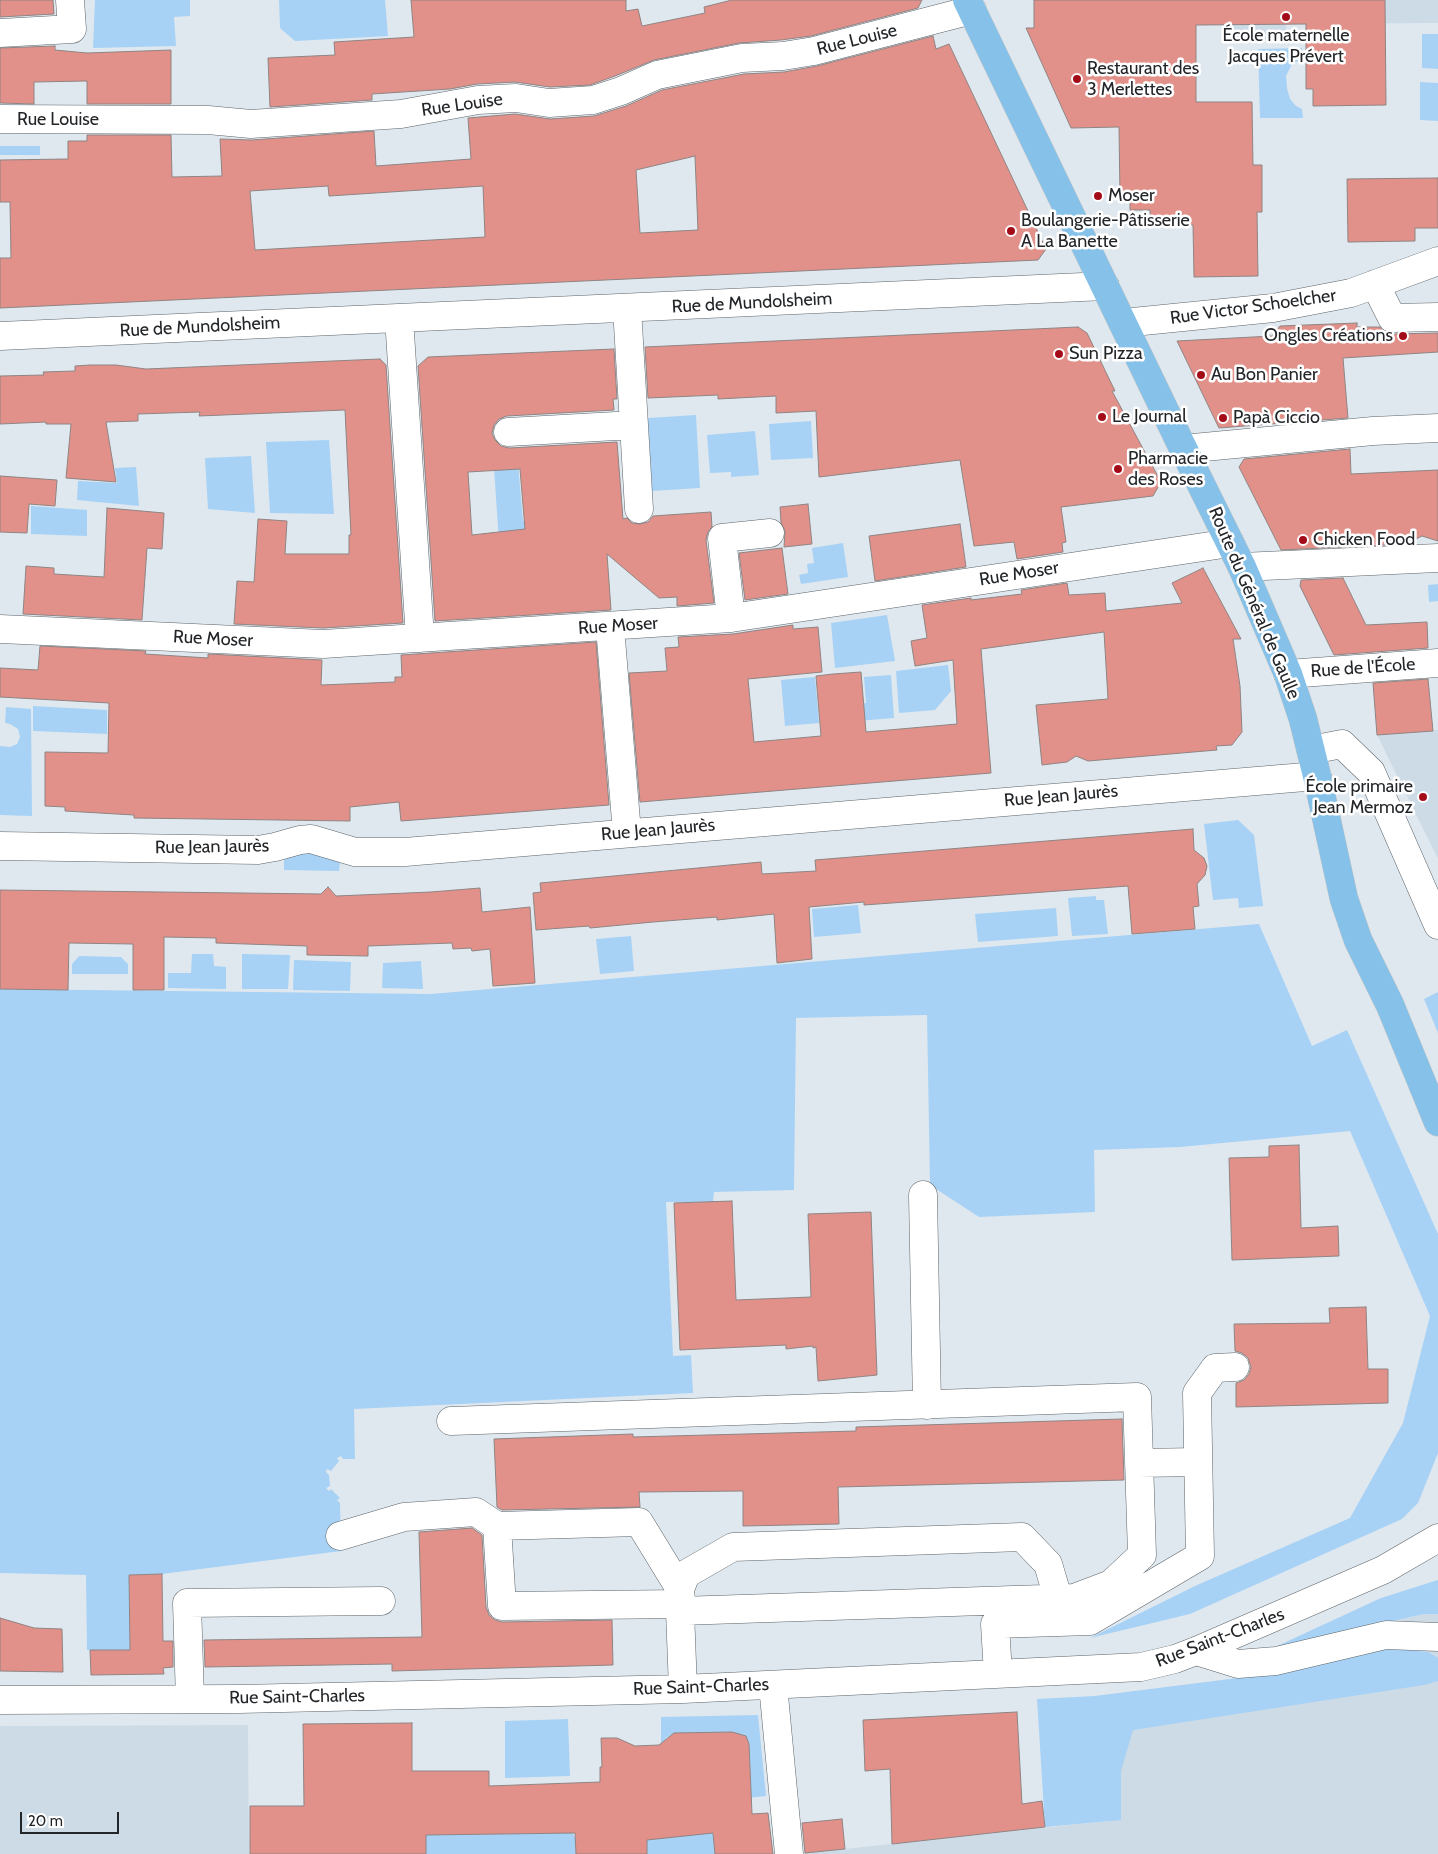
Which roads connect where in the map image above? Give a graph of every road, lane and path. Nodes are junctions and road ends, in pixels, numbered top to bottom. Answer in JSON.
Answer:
{"nodes":[{"id":1,"x":70,"y":0,"type":"edge"},
{"id":2,"x":970,"y":5,"type":"edge"},
{"id":3,"x":0,"y":33,"type":"edge"},
{"id":4,"x":0,"y":120,"type":"edge"},
{"id":5,"x":1438,"y":261,"type":"edge"},
{"id":6,"x":1376,"y":284,"type":"junction"},
{"id":7,"x":1105,"y":286,"type":"junction"},
{"id":8,"x":627,"y":308,"type":"junction"},
{"id":9,"x":1438,"y":317,"type":"edge"},
{"id":10,"x":399,"y":318,"type":"junction"},
{"id":11,"x":1123,"y":323,"type":"junction"},
{"id":12,"x":0,"y":336,"type":"edge"},
{"id":13,"x":634,"y":425,"type":"junction"},
{"id":14,"x":1438,"y":428,"type":"edge"},
{"id":15,"x":508,"y":432,"type":"dead end"},
{"id":16,"x":1183,"y":448,"type":"junction"},
{"id":17,"x":639,"y":509,"type":"dead end"},
{"id":18,"x":770,"y":533,"type":"dead end"},
{"id":19,"x":1230,"y":543,"type":"junction"},
{"id":20,"x":1438,"y":558,"type":"edge"},
{"id":21,"x":1242,"y":567,"type":"junction"},
{"id":22,"x":731,"y":618,"type":"junction"},
{"id":23,"x":610,"y":626,"type":"junction"},
{"id":24,"x":0,"y":629,"type":"edge"},
{"id":25,"x":420,"y":638,"type":"junction"},
{"id":26,"x":1438,"y":663,"type":"edge"},
{"id":27,"x":1288,"y":674,"type":"junction"},
{"id":28,"x":1314,"y":763,"type":"junction"},
{"id":29,"x":627,"y":833,"type":"junction"},
{"id":30,"x":0,"y":846,"type":"edge"},
{"id":31,"x":1438,"y":925,"type":"edge"},
{"id":32,"x":1438,"y":1122,"type":"edge"},
{"id":33,"x":923,"y":1195,"type":"dead end"},
{"id":34,"x":1235,"y":1367,"type":"dead end"},
{"id":35,"x":927,"y":1404,"type":"junction"},
{"id":36,"x":450,"y":1421,"type":"dead end"},
{"id":37,"x":1197,"y":1462,"type":"junction"},
{"id":38,"x":1139,"y":1463,"type":"junction"},
{"id":39,"x":497,"y":1526,"type":"junction"},
{"id":40,"x":340,"y":1536,"type":"dead end"},
{"id":41,"x":1438,"y":1538,"type":"edge"},
{"id":42,"x":1438,"y":1558,"type":"edge"},
{"id":43,"x":1383,"y":1570,"type":"junction"},
{"id":44,"x":1058,"y":1598,"type":"junction"},
{"id":45,"x":381,"y":1601,"type":"dead end"},
{"id":46,"x":680,"y":1601,"type":"junction"},
{"id":47,"x":1438,"y":1637,"type":"edge"},
{"id":48,"x":1196,"y":1651,"type":"junction"},
{"id":49,"x":998,"y":1674,"type":"junction"},
{"id":50,"x":772,"y":1685,"type":"junction"},
{"id":51,"x":683,"y":1689,"type":"junction"},
{"id":52,"x":0,"y":1700,"type":"edge"},
{"id":53,"x":190,"y":1700,"type":"junction"},
{"id":54,"x":789,"y":1854,"type":"edge"}],
"edges":[{"from":1,"to":3,"type":"street"},
{"from":2,"to":4,"type":"street","name":"Rue Louise"},
{"from":2,"to":7,"type":"main road","name":"Route du Général de Gaulle"},
{"from":5,"to":6,"type":"street","name":"Rue Victor Schoelcher"},
{"from":6,"to":9,"type":"street"},
{"from":6,"to":11,"type":"street","name":"Rue Victor Schoelcher"},
{"from":7,"to":8,"type":"street","name":"Rue de Mundolsheim"},
{"from":7,"to":11,"type":"main road","name":"Route du Général de Gaulle"},
{"from":8,"to":10,"type":"street","name":"Rue de Mundolsheim"},
{"from":8,"to":13,"type":"street"},
{"from":10,"to":12,"type":"street","name":"Rue de Mundolsheim"},
{"from":10,"to":25,"type":"street"},
{"from":11,"to":16,"type":"main road","name":"Route du Général de Gaulle"},
{"from":13,"to":15,"type":"street"},
{"from":13,"to":17,"type":"street"},
{"from":14,"to":16,"type":"street"},
{"from":16,"to":19,"type":"main road","name":"Route du Général de Gaulle"},
{"from":18,"to":22,"type":"street"},
{"from":19,"to":21,"type":"main road","name":"Route du Général de Gaulle"},
{"from":19,"to":22,"type":"street","name":"Rue Moser"},
{"from":20,"to":21,"type":"street"},
{"from":21,"to":27,"type":"main road","name":"Route du Général de Gaulle"},
{"from":22,"to":23,"type":"street","name":"Rue Moser"},
{"from":23,"to":25,"type":"street","name":"Rue Moser"},
{"from":23,"to":29,"type":"street"},
{"from":24,"to":25,"type":"street","name":"Rue Moser"},
{"from":26,"to":27,"type":"street","name":"Rue de l'École"},
{"from":27,"to":28,"type":"main road","name":"Route du Général de Gaulle"},
{"from":28,"to":29,"type":"street","name":"Rue Jean Jaurès"},
{"from":28,"to":31,"type":"street"},
{"from":28,"to":32,"type":"main road","name":"Route du Général de Gaulle"},
{"from":29,"to":30,"type":"street","name":"Rue Jean Jaurès"},
{"from":33,"to":35,"type":"street"},
{"from":34,"to":37,"type":"street"},
{"from":35,"to":36,"type":"street"},
{"from":35,"to":38,"type":"street"},
{"from":37,"to":38,"type":"street"},
{"from":37,"to":49,"type":"street"},
{"from":38,"to":44,"type":"street"},
{"from":39,"to":40,"type":"street"},
{"from":39,"to":46,"type":"street"},
{"from":39,"to":46,"type":"street"},
{"from":41,"to":43,"type":"street","name":"Rue Saint-Charles"},
{"from":42,"to":43,"type":"street","name":"Rue Saint-Charles"},
{"from":43,"to":48,"type":"street","name":"Rue Saint-Charles"},
{"from":44,"to":46,"type":"street"},
{"from":44,"to":46,"type":"street"},
{"from":45,"to":53,"type":"street"},
{"from":46,"to":51,"type":"street"},
{"from":47,"to":48,"type":"street"},
{"from":48,"to":49,"type":"street","name":"Rue Saint-Charles"},
{"from":49,"to":50,"type":"street","name":"Rue Saint-Charles"},
{"from":50,"to":51,"type":"street","name":"Rue Saint-Charles"},
{"from":50,"to":54,"type":"street"},
{"from":51,"to":53,"type":"street","name":"Rue Saint-Charles"},
{"from":52,"to":53,"type":"street","name":"Rue Saint-Charles"}]}
